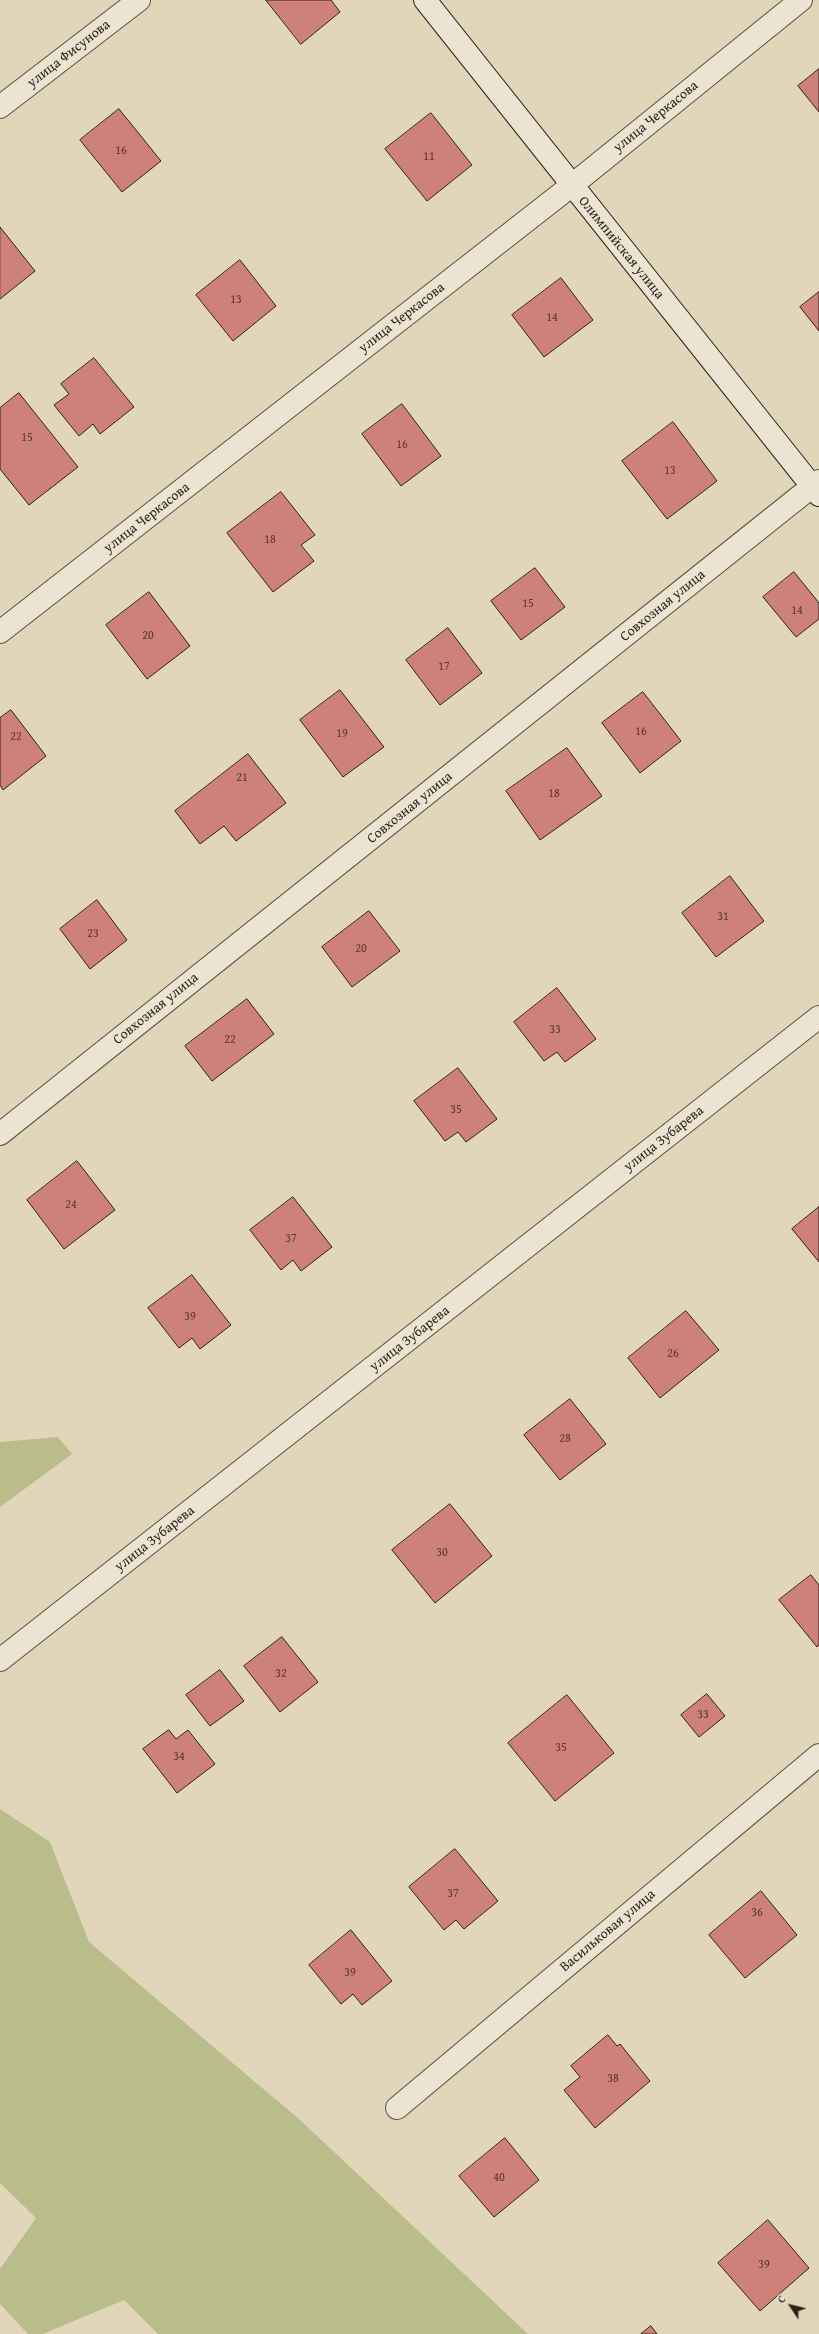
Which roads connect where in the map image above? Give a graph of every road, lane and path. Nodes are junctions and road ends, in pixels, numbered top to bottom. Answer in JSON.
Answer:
{"nodes":[{"id":1,"x":139,"y":0,"type":"edge"},
{"id":2,"x":425,"y":0,"type":"edge"},
{"id":3,"x":801,"y":0,"type":"edge"},
{"id":4,"x":0,"y":107,"type":"edge"},
{"id":5,"x":571,"y":186,"type":"junction"},
{"id":6,"x":817,"y":488,"type":"edge"},
{"id":7,"x":0,"y":632,"type":"edge"},
{"id":8,"x":819,"y":1017,"type":"edge"},
{"id":9,"x":0,"y":1134,"type":"edge"},
{"id":10,"x":0,"y":1660,"type":"edge"},
{"id":11,"x":819,"y":1755,"type":"edge"},
{"id":12,"x":397,"y":2108,"type":"dead end"}],
"edges":[{"from":1,"to":4,"type":"street","name":"улица Фисунова"},
{"from":2,"to":5,"type":"street","name":"Олимпийская улица"},
{"from":3,"to":5,"type":"street","name":"улица Черкасова"},
{"from":5,"to":6,"type":"street","name":"Олимпийская улица"},
{"from":5,"to":7,"type":"street","name":"улица Черкасова"},
{"from":6,"to":9,"type":"street","name":"Совхозная улица"},
{"from":8,"to":10,"type":"street","name":"улица Зубарева"},
{"from":11,"to":12,"type":"street","name":"Васильковая улица"}]}
